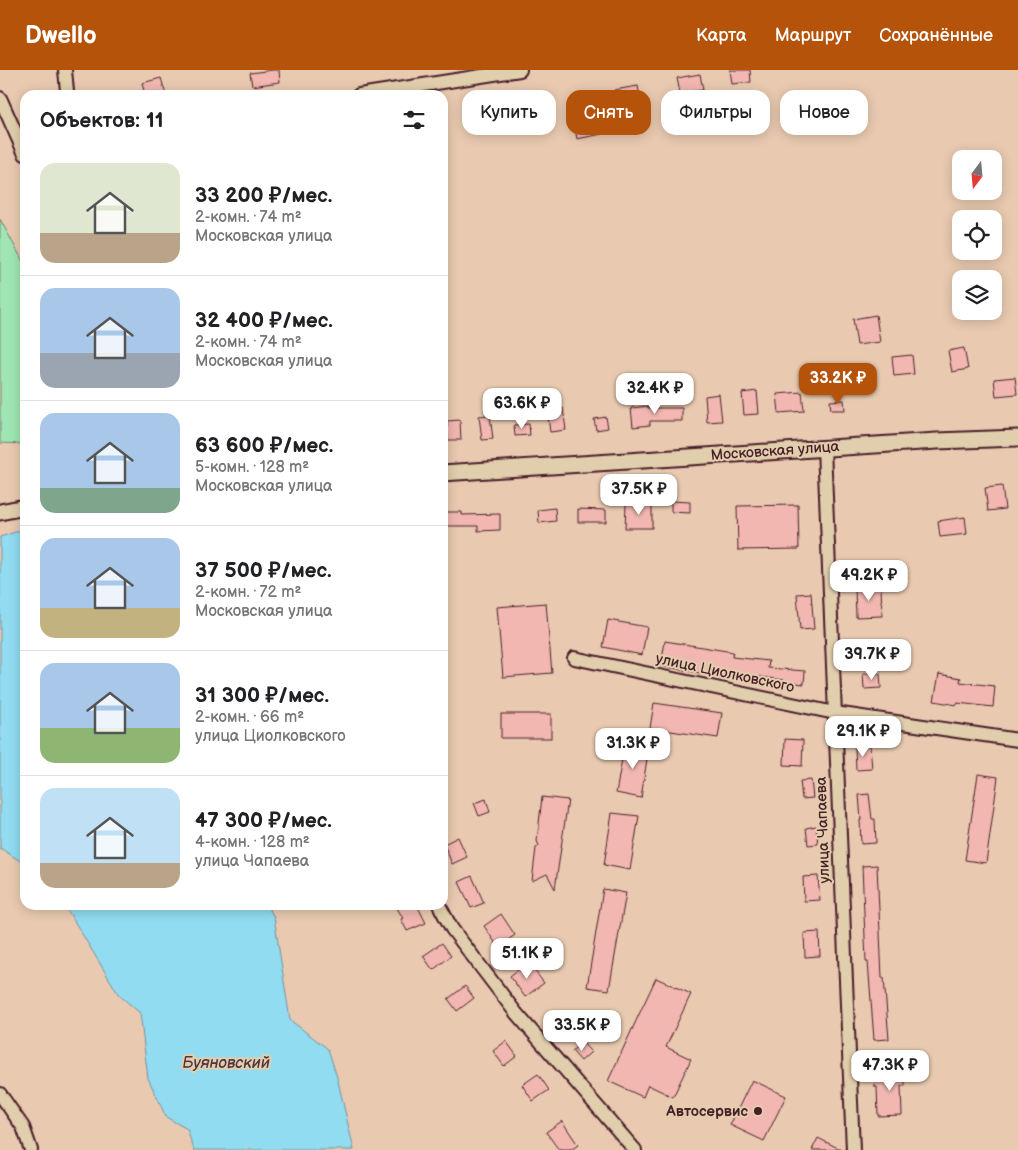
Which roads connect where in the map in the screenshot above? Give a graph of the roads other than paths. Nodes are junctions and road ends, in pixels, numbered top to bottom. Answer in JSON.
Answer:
{"nodes":[{"id":1,"x":65,"y":70,"type":"edge"},
{"id":2,"x":520,"y":70,"type":"edge"},
{"id":3,"x":68,"y":90,"type":"edge"},
{"id":4,"x":391,"y":90,"type":"edge"},
{"id":5,"x":0,"y":98,"type":"edge"},
{"id":6,"x":20,"y":143,"type":"edge"},
{"id":7,"x":1018,"y":438,"type":"edge"},
{"id":8,"x":824,"y":448,"type":"junction"},
{"id":9,"x":448,"y":473,"type":"edge"},
{"id":10,"x":20,"y":508,"type":"edge"},
{"id":11,"x":0,"y":512,"type":"edge"},
{"id":12,"x":574,"y":658,"type":"dead end"},
{"id":13,"x":835,"y":713,"type":"junction"},
{"id":14,"x":1018,"y":740,"type":"edge"},
{"id":15,"x":442,"y":910,"type":"edge"},
{"id":16,"x":0,"y":1094,"type":"edge"},
{"id":17,"x":31,"y":1150,"type":"edge"},
{"id":18,"x":635,"y":1150,"type":"edge"},
{"id":19,"x":853,"y":1150,"type":"edge"}],
"edges":[{"from":1,"to":3,"type":"street"},
{"from":2,"to":4,"type":"street"},
{"from":5,"to":6,"type":"street"},
{"from":7,"to":8,"type":"street","name":"Московская улица"},
{"from":8,"to":9,"type":"street","name":"Московская улица"},
{"from":8,"to":13,"type":"street","name":"улица Чапаева"},
{"from":10,"to":11,"type":"street"},
{"from":12,"to":13,"type":"street","name":"улица Циолковского"},
{"from":13,"to":14,"type":"street","name":"улица Циолковского"},
{"from":13,"to":19,"type":"street","name":"улица Чапаева"},
{"from":15,"to":18,"type":"street"},
{"from":16,"to":17,"type":"street"}]}
